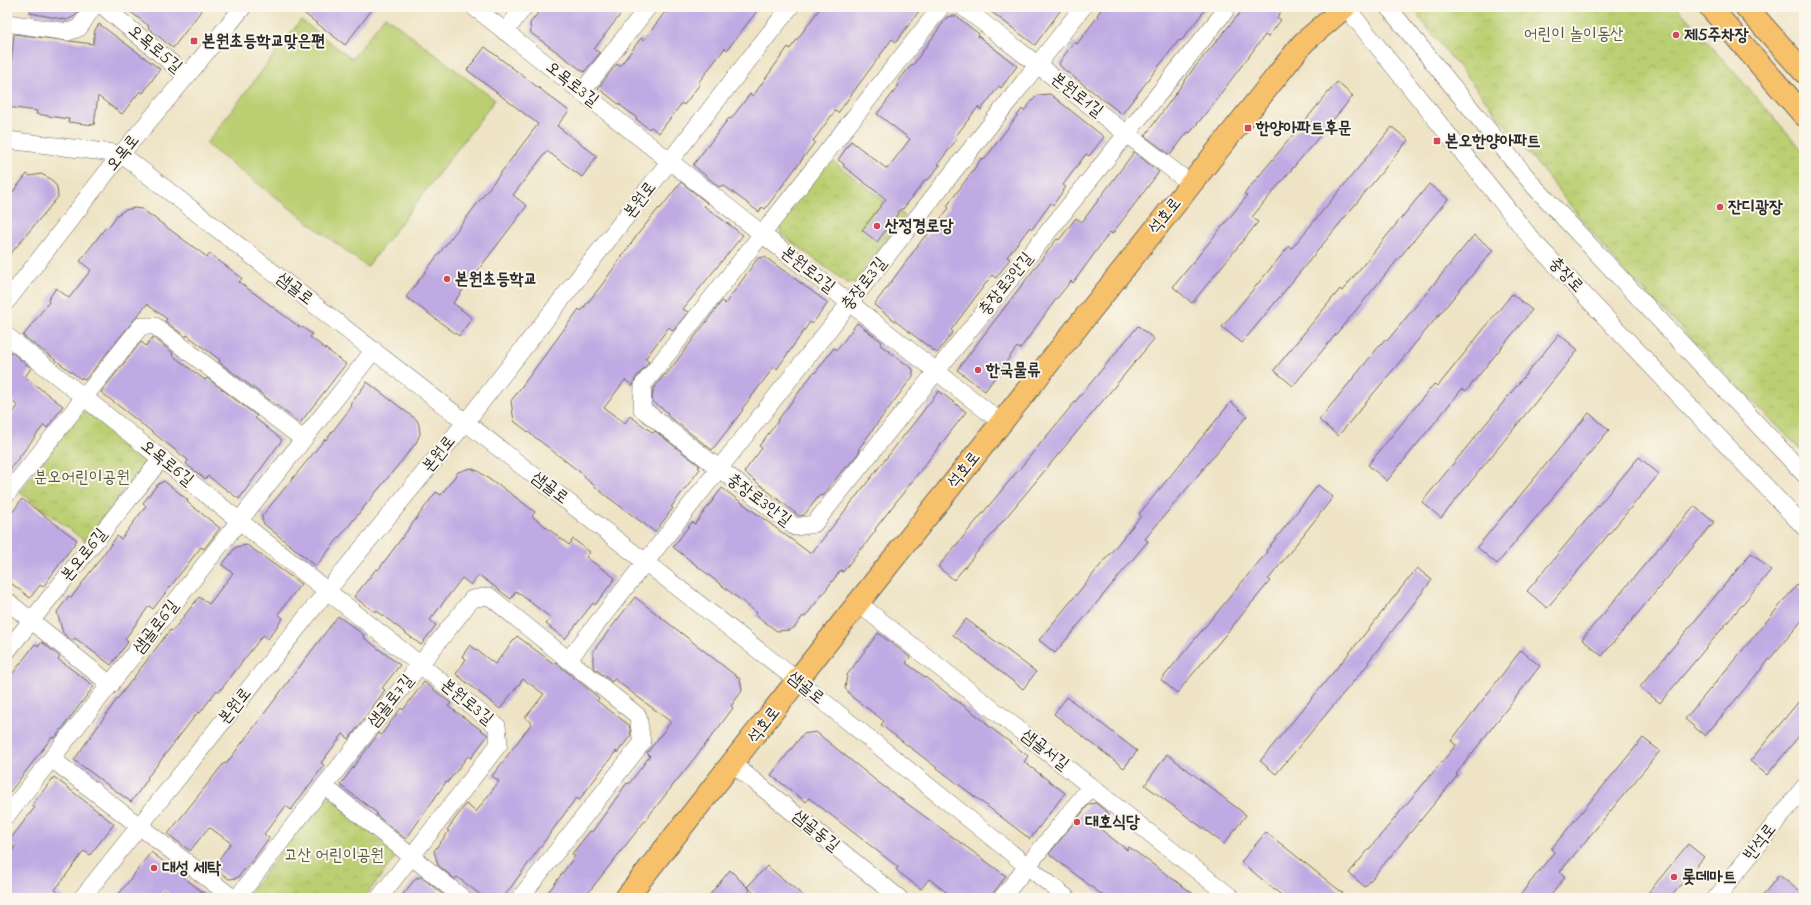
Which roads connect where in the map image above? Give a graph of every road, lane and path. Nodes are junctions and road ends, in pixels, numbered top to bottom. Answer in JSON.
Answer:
{"nodes":[{"id":1,"x":93,"y":7,"type":"edge"},
{"id":2,"x":104,"y":7,"type":"edge"},
{"id":3,"x":243,"y":7,"type":"edge"},
{"id":4,"x":474,"y":7,"type":"edge"},
{"id":5,"x":524,"y":7,"type":"edge"},
{"id":6,"x":648,"y":7,"type":"edge"},
{"id":7,"x":790,"y":7,"type":"edge"},
{"id":8,"x":941,"y":7,"type":"edge"},
{"id":9,"x":963,"y":7,"type":"edge"},
{"id":10,"x":1084,"y":7,"type":"edge"},
{"id":11,"x":1226,"y":7,"type":"edge"},
{"id":12,"x":1321,"y":7,"type":"edge"},
{"id":13,"x":1345,"y":7,"type":"edge"},
{"id":14,"x":1388,"y":7,"type":"edge"},
{"id":15,"x":1710,"y":7,"type":"edge"},
{"id":16,"x":1746,"y":7,"type":"edge"},
{"id":17,"x":7,"y":23,"type":"edge"},
{"id":18,"x":505,"y":32,"type":"junction"},
{"id":19,"x":1303,"y":44,"type":"junction"},
{"id":20,"x":1038,"y":65,"type":"junction"},
{"id":21,"x":1804,"y":72,"type":"edge"},
{"id":22,"x":187,"y":76,"type":"junction"},
{"id":23,"x":582,"y":92,"type":"junction"},
{"id":24,"x":1804,"y":115,"type":"edge"},
{"id":25,"x":1127,"y":134,"type":"junction"},
{"id":26,"x":7,"y":140,"type":"edge"},
{"id":27,"x":121,"y":154,"type":"junction"},
{"id":28,"x":670,"y":161,"type":"junction"},
{"id":29,"x":1191,"y":184,"type":"junction"},
{"id":30,"x":762,"y":234,"type":"junction"},
{"id":31,"x":7,"y":301,"type":"edge"},
{"id":32,"x":849,"y":302,"type":"junction"},
{"id":33,"x":7,"y":336,"type":"edge"},
{"id":34,"x":374,"y":350,"type":"junction"},
{"id":35,"x":937,"y":370,"type":"junction"},
{"id":36,"x":85,"y":397,"type":"junction"},
{"id":37,"x":465,"y":423,"type":"junction"},
{"id":38,"x":1002,"y":423,"type":"junction"},
{"id":39,"x":303,"y":439,"type":"junction"},
{"id":40,"x":162,"y":458,"type":"junction"},
{"id":41,"x":719,"y":470,"type":"junction"},
{"id":42,"x":1804,"y":474,"type":"edge"},
{"id":43,"x":7,"y":494,"type":"edge"},
{"id":44,"x":239,"y":520,"type":"junction"},
{"id":45,"x":1804,"y":527,"type":"edge"},
{"id":46,"x":646,"y":562,"type":"junction"},
{"id":47,"x":327,"y":591,"type":"junction"},
{"id":48,"x":7,"y":601,"type":"edge"},
{"id":49,"x":858,"y":603,"type":"junction"},
{"id":50,"x":32,"y":621,"type":"junction"},
{"id":51,"x":7,"y":651,"type":"edge"},
{"id":52,"x":569,"y":659,"type":"junction"},
{"id":53,"x":420,"y":665,"type":"junction"},
{"id":54,"x":798,"y":681,"type":"junction"},
{"id":55,"x":111,"y":685,"type":"junction"},
{"id":56,"x":52,"y":759,"type":"junction"},
{"id":57,"x":733,"y":764,"type":"junction"},
{"id":58,"x":324,"y":786,"type":"junction"},
{"id":59,"x":1090,"y":786,"type":"junction"},
{"id":60,"x":1804,"y":787,"type":"edge"},
{"id":61,"x":7,"y":815,"type":"edge"},
{"id":62,"x":140,"y":826,"type":"junction"},
{"id":63,"x":412,"y":857,"type":"junction"},
{"id":64,"x":1027,"y":866,"type":"junction"},
{"id":65,"x":82,"y":898,"type":"edge"},
{"id":66,"x":233,"y":898,"type":"edge"},
{"id":67,"x":237,"y":898,"type":"edge"},
{"id":68,"x":379,"y":898,"type":"edge"},
{"id":69,"x":464,"y":898,"type":"edge"},
{"id":70,"x":520,"y":898,"type":"edge"},
{"id":71,"x":626,"y":898,"type":"edge"},
{"id":72,"x":900,"y":898,"type":"edge"},
{"id":73,"x":1002,"y":898,"type":"edge"},
{"id":74,"x":1067,"y":898,"type":"edge"},
{"id":75,"x":1232,"y":898,"type":"edge"},
{"id":76,"x":1716,"y":898,"type":"edge"}],
"edges":[{"from":1,"to":17,"type":"street"},
{"from":2,"to":22,"type":"street","name":"오목로5길"},
{"from":3,"to":22,"type":"street","name":"오목로"},
{"from":4,"to":18,"type":"street","name":"오목로3길"},
{"from":5,"to":18,"type":"street"},
{"from":6,"to":23,"type":"street"},
{"from":7,"to":28,"type":"street","name":"본원로"},
{"from":8,"to":30,"type":"street","name":"충장로3안길"},
{"from":9,"to":20,"type":"street","name":"본원로1길"},
{"from":10,"to":20,"type":"street","name":"충장로3길"},
{"from":11,"to":25,"type":"street","name":"충장로3안길"},
{"from":12,"to":19,"type":"main road","name":"석호로"},
{"from":13,"to":19,"type":"main road","name":"석호로"},
{"from":13,"to":45,"type":"street","name":"충장로"},
{"from":14,"to":42,"type":"street"},
{"from":15,"to":24,"type":"main road"},
{"from":16,"to":21,"type":"main road"},
{"from":18,"to":23,"type":"street","name":"오목로3길"},
{"from":19,"to":29,"type":"main road","name":"석호로"},
{"from":20,"to":25,"type":"street","name":"본원로1길"},
{"from":20,"to":32,"type":"street","name":"충장로3길"},
{"from":22,"to":27,"type":"street","name":"오목로"},
{"from":23,"to":28,"type":"street","name":"오목로3길"},
{"from":25,"to":29,"type":"street","name":"본원로1길"},
{"from":25,"to":35,"type":"street","name":"충장로3안길"},
{"from":26,"to":27,"type":"street"},
{"from":27,"to":31,"type":"street","name":"오목로"},
{"from":27,"to":34,"type":"street","name":"샘골로"},
{"from":28,"to":30,"type":"street","name":"본원로2길"},
{"from":28,"to":37,"type":"street","name":"본원로"},
{"from":29,"to":38,"type":"main road","name":"석호로"},
{"from":30,"to":32,"type":"street","name":"본원로2길"},
{"from":30,"to":41,"type":"street","name":"충장로3안길"},
{"from":32,"to":35,"type":"street","name":"본원로2길"},
{"from":32,"to":41,"type":"street","name":"충장로3길"},
{"from":33,"to":36,"type":"street","name":"오목로6길"},
{"from":34,"to":37,"type":"street","name":"샘골로"},
{"from":34,"to":39,"type":"street","name":"샘골로6길"},
{"from":35,"to":38,"type":"street","name":"본원로2길"},
{"from":35,"to":41,"type":"street","name":"충장로3안길"},
{"from":36,"to":39,"type":"street"},
{"from":36,"to":40,"type":"street","name":"오목로6길"},
{"from":36,"to":43,"type":"street"},
{"from":37,"to":46,"type":"street","name":"샘골로"},
{"from":37,"to":47,"type":"street","name":"본원로"},
{"from":38,"to":49,"type":"main road","name":"석호로"},
{"from":39,"to":44,"type":"street","name":"샘골로6길"},
{"from":40,"to":44,"type":"street","name":"오목로6길"},
{"from":40,"to":50,"type":"street","name":"본오로6길"},
{"from":41,"to":46,"type":"street","name":"충장로3길"},
{"from":44,"to":47,"type":"street","name":"오목로6길"},
{"from":44,"to":55,"type":"street","name":"샘골로6길"},
{"from":46,"to":52,"type":"street"},
{"from":46,"to":54,"type":"street","name":"샘골로"},
{"from":47,"to":53,"type":"street","name":"본원로3길"},
{"from":47,"to":62,"type":"street","name":"본원로"},
{"from":48,"to":50,"type":"street"},
{"from":49,"to":54,"type":"main road","name":"석호로"},
{"from":49,"to":59,"type":"street","name":"샘골서길"},
{"from":50,"to":51,"type":"street","name":"본오로6길"},
{"from":50,"to":55,"type":"street"},
{"from":52,"to":53,"type":"street","name":"샘골로7길"},
{"from":52,"to":70,"type":"street","name":"샘골로7길"},
{"from":53,"to":58,"type":"street","name":"샘골로7길"},
{"from":53,"to":63,"type":"street","name":"본원로3길"},
{"from":54,"to":57,"type":"main road","name":"석호로"},
{"from":54,"to":64,"type":"street","name":"샘골로"},
{"from":55,"to":56,"type":"street","name":"샘골로6길"},
{"from":56,"to":61,"type":"street","name":"샘골로6길"},
{"from":56,"to":62,"type":"street"},
{"from":57,"to":71,"type":"main road","name":"석호로"},
{"from":57,"to":72,"type":"street","name":"샘골동길"},
{"from":58,"to":63,"type":"street"},
{"from":58,"to":67,"type":"street","name":"샘골로7길"},
{"from":59,"to":64,"type":"street"},
{"from":59,"to":75,"type":"street","name":"샘골서길"},
{"from":60,"to":76,"type":"street","name":"반석로"},
{"from":62,"to":65,"type":"street","name":"본원로"},
{"from":62,"to":66,"type":"street"},
{"from":63,"to":68,"type":"street","name":"본원로3길"},
{"from":63,"to":69,"type":"street"},
{"from":64,"to":73,"type":"street"},
{"from":64,"to":74,"type":"street","name":"샘골로"}]}
